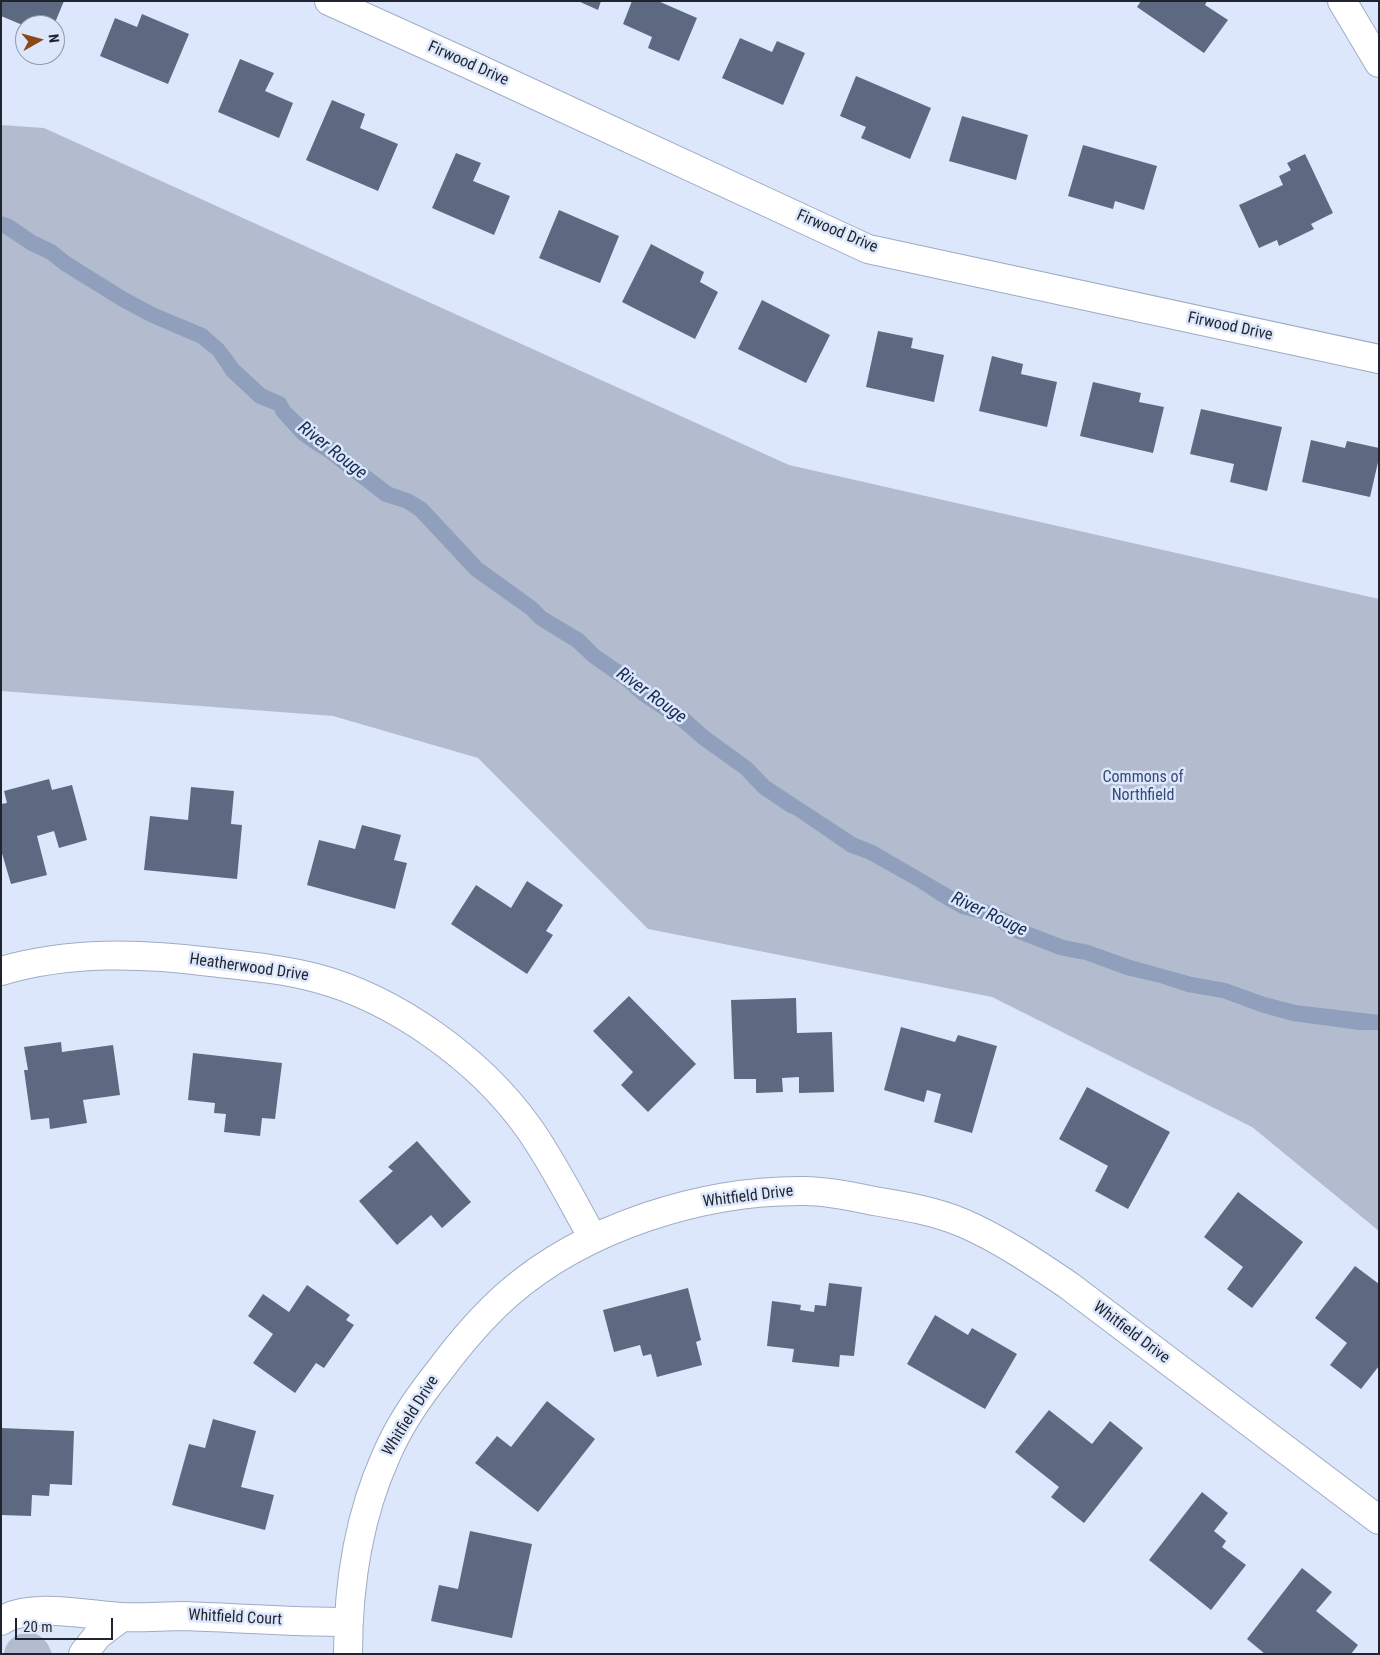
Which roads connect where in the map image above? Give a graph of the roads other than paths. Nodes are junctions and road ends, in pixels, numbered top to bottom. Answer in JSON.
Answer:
{"nodes":[{"id":1,"x":329,"y":1,"type":"edge"},
{"id":2,"x":1342,"y":1,"type":"edge"},
{"id":3,"x":1379,"y":63,"type":"edge"},
{"id":4,"x":1379,"y":359,"type":"edge"},
{"id":5,"x":1,"y":971,"type":"edge"},
{"id":6,"x":593,"y":1238,"type":"junction"},
{"id":7,"x":1379,"y":1520,"type":"edge"},
{"id":8,"x":122,"y":1617,"type":"junction"},
{"id":9,"x":1,"y":1621,"type":"edge"},
{"id":10,"x":348,"y":1622,"type":"junction"},
{"id":11,"x":83,"y":1654,"type":"edge"},
{"id":12,"x":348,"y":1654,"type":"edge"}],
"edges":[{"from":1,"to":4,"type":"street","name":"Firwood Drive"},
{"from":2,"to":3,"type":"street"},
{"from":5,"to":6,"type":"street","name":"Heatherwood Drive"},
{"from":6,"to":7,"type":"street","name":"Whitfield Drive"},
{"from":6,"to":10,"type":"street","name":"Whitfield Drive"},
{"from":8,"to":9,"type":"street","name":"Whitfield Court"},
{"from":8,"to":10,"type":"street","name":"Whitfield Court"},
{"from":8,"to":11,"type":"street"},
{"from":10,"to":12,"type":"street","name":"Whitfield Drive"}]}
